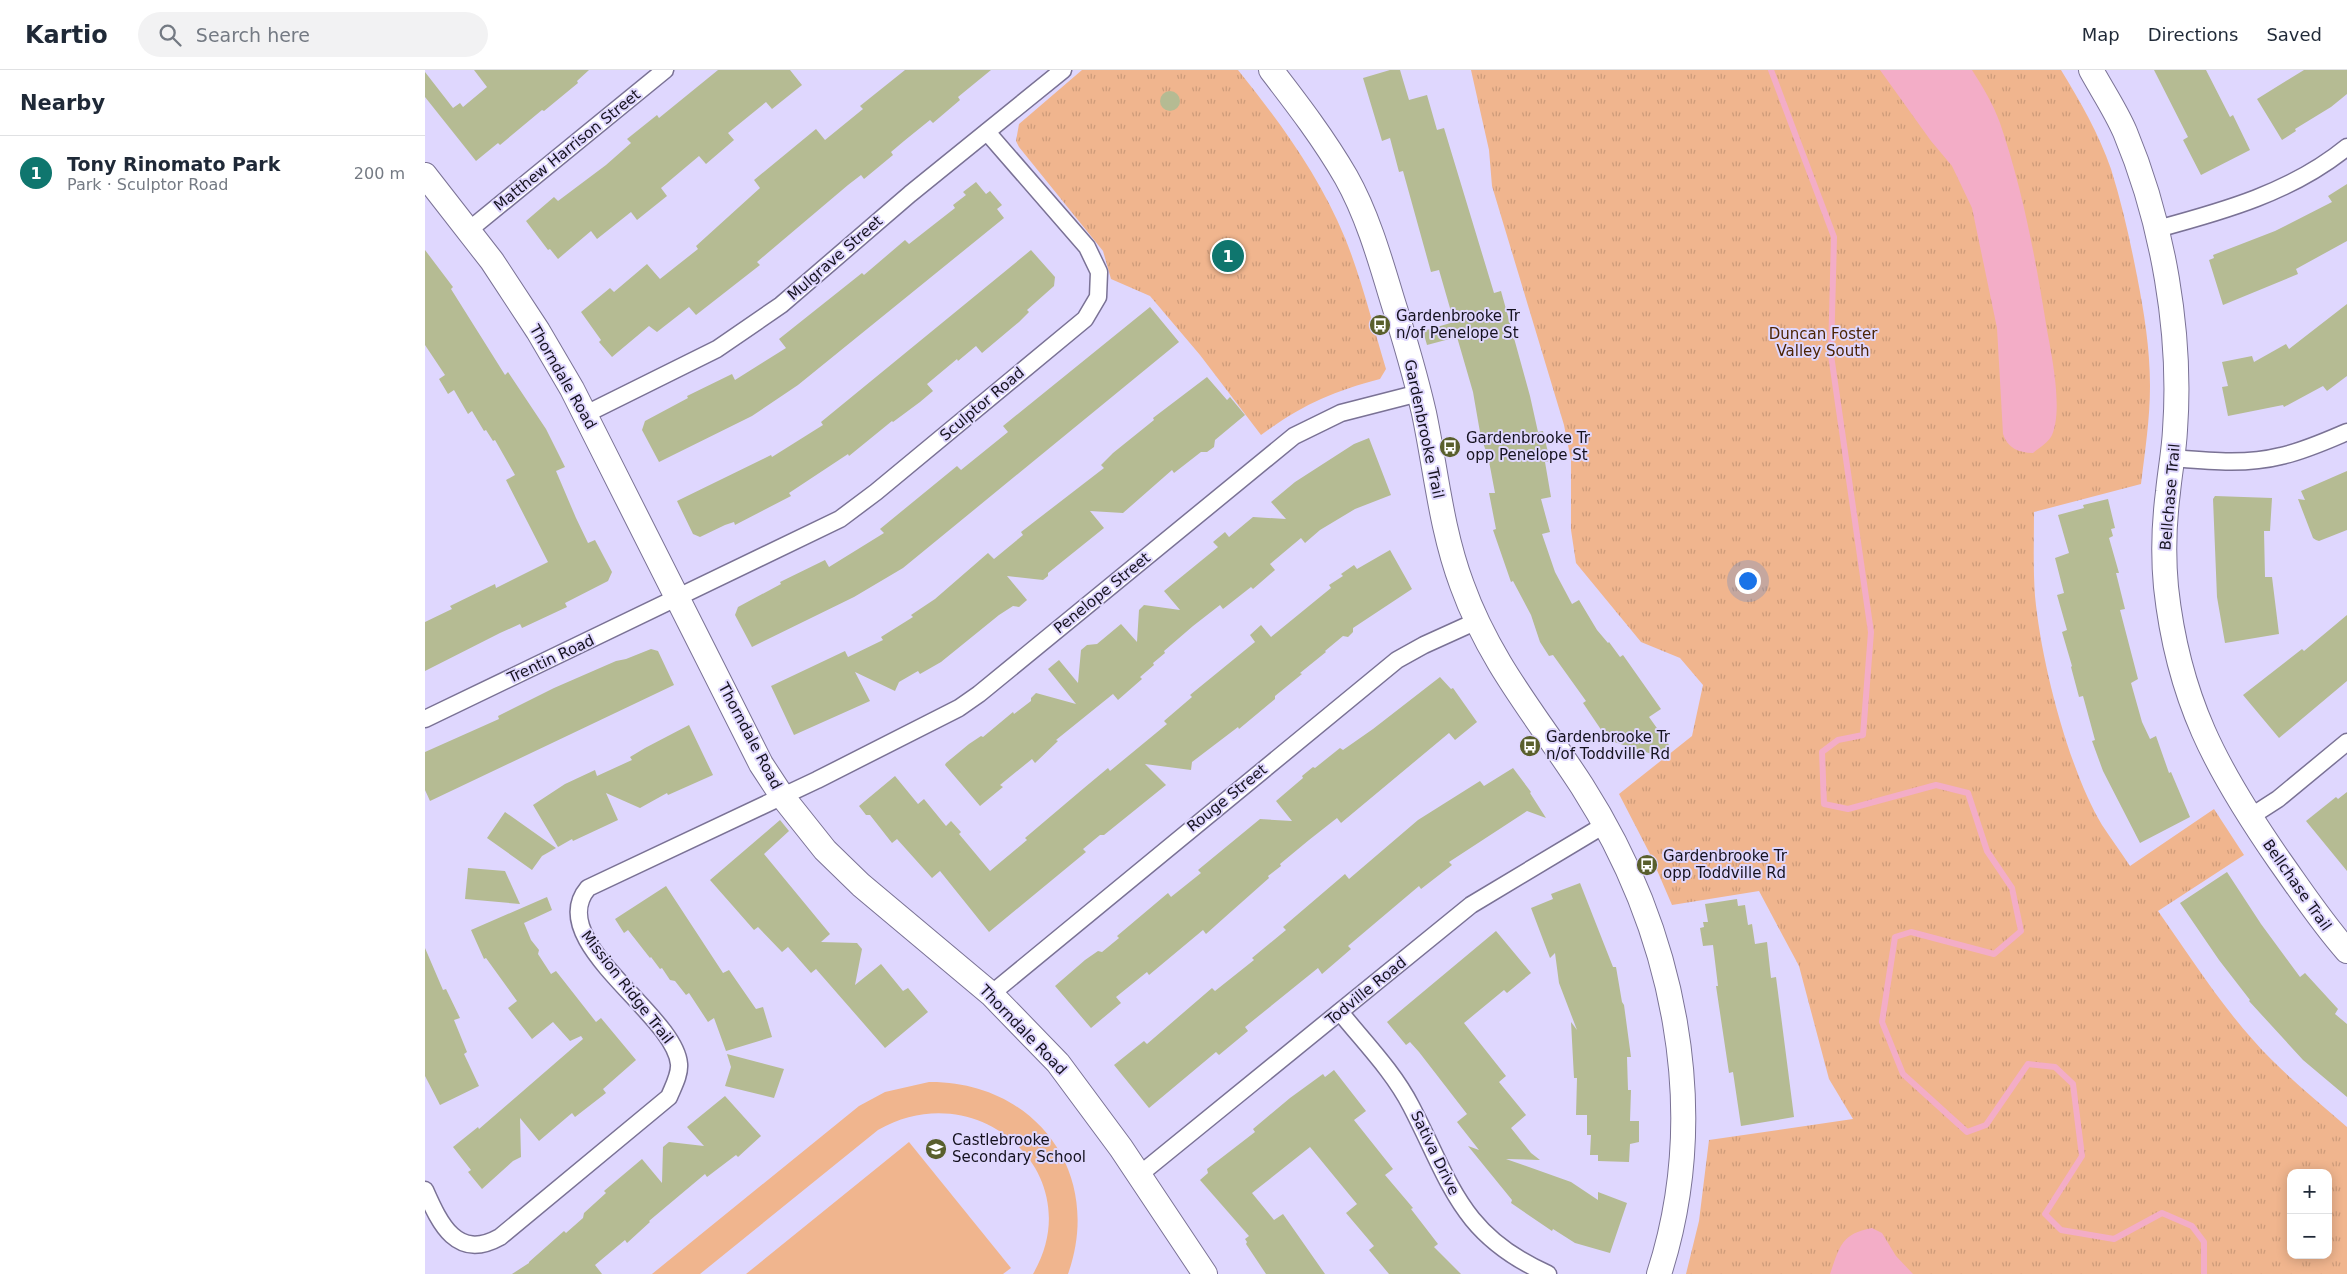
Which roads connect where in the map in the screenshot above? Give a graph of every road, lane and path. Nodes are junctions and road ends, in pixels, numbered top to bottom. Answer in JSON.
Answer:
{"nodes":[{"id":1,"x":665,"y":70,"type":"edge"},
{"id":2,"x":1063,"y":70,"type":"edge"},
{"id":3,"x":1271,"y":70,"type":"edge"},
{"id":4,"x":2091,"y":70,"type":"edge"},
{"id":5,"x":987,"y":132,"type":"junction"},
{"id":6,"x":2347,"y":147,"type":"edge"},
{"id":7,"x":425,"y":175,"type":"edge"},
{"id":8,"x":2157,"y":229,"type":"junction"},
{"id":9,"x":469,"y":230,"type":"junction"},
{"id":10,"x":1419,"y":393,"type":"junction"},
{"id":11,"x":586,"y":414,"type":"junction"},
{"id":12,"x":2347,"y":432,"type":"edge"},
{"id":13,"x":2172,"y":458,"type":"junction"},
{"id":14,"x":678,"y":599,"type":"junction"},
{"id":15,"x":1477,"y":621,"type":"junction"},
{"id":16,"x":425,"y":719,"type":"edge"},
{"id":17,"x":2347,"y":742,"type":"edge"},
{"id":18,"x":782,"y":796,"type":"junction"},
{"id":19,"x":2250,"y":817,"type":"junction"},
{"id":20,"x":1606,"y":824,"type":"junction"},
{"id":21,"x":2347,"y":951,"type":"edge"},
{"id":22,"x":991,"y":994,"type":"junction"},
{"id":23,"x":1340,"y":1012,"type":"junction"},
{"id":24,"x":1139,"y":1175,"type":"junction"},
{"id":25,"x":425,"y":1190,"type":"edge"},
{"id":26,"x":1205,"y":1274,"type":"edge"},
{"id":27,"x":1548,"y":1274,"type":"edge"},
{"id":28,"x":1659,"y":1274,"type":"edge"}],
"edges":[{"from":1,"to":9,"type":"street","name":"Matthew Harrison Street"},
{"from":2,"to":5,"type":"street","name":"Mulgrave Street"},
{"from":3,"to":10,"type":"street","name":"Gardenbrooke Trail"},
{"from":4,"to":8,"type":"street","name":"Bellchase Trail"},
{"from":5,"to":11,"type":"street","name":"Mulgrave Street"},
{"from":5,"to":14,"type":"street","name":"Sculptor Road"},
{"from":6,"to":8,"type":"street"},
{"from":7,"to":9,"type":"street","name":"Thorndale Road"},
{"from":8,"to":13,"type":"street","name":"Bellchase Trail"},
{"from":9,"to":11,"type":"street","name":"Thorndale Road"},
{"from":10,"to":15,"type":"street","name":"Gardenbrooke Trail"},
{"from":10,"to":18,"type":"street","name":"Penelope Street"},
{"from":11,"to":14,"type":"street","name":"Thorndale Road"},
{"from":12,"to":13,"type":"street"},
{"from":13,"to":19,"type":"street","name":"Bellchase Trail"},
{"from":14,"to":16,"type":"street","name":"Trentin Road"},
{"from":14,"to":18,"type":"street","name":"Thorndale Road"},
{"from":15,"to":20,"type":"street","name":"Gardenbrooke Trail"},
{"from":15,"to":22,"type":"street","name":"Rouge Street"},
{"from":17,"to":19,"type":"street"},
{"from":18,"to":22,"type":"street","name":"Thorndale Road"},
{"from":18,"to":25,"type":"street","name":"Mission Ridge Trail"},
{"from":19,"to":21,"type":"street","name":"Bellchase Trail"},
{"from":20,"to":23,"type":"street","name":"Todville Road"},
{"from":20,"to":28,"type":"street","name":"Gardenbrooke Trail"},
{"from":22,"to":24,"type":"street","name":"Thorndale Road"},
{"from":23,"to":24,"type":"street","name":"Todville Road"},
{"from":23,"to":27,"type":"street","name":"Sativa Drive"},
{"from":24,"to":26,"type":"street","name":"Thorndale Road"}]}
